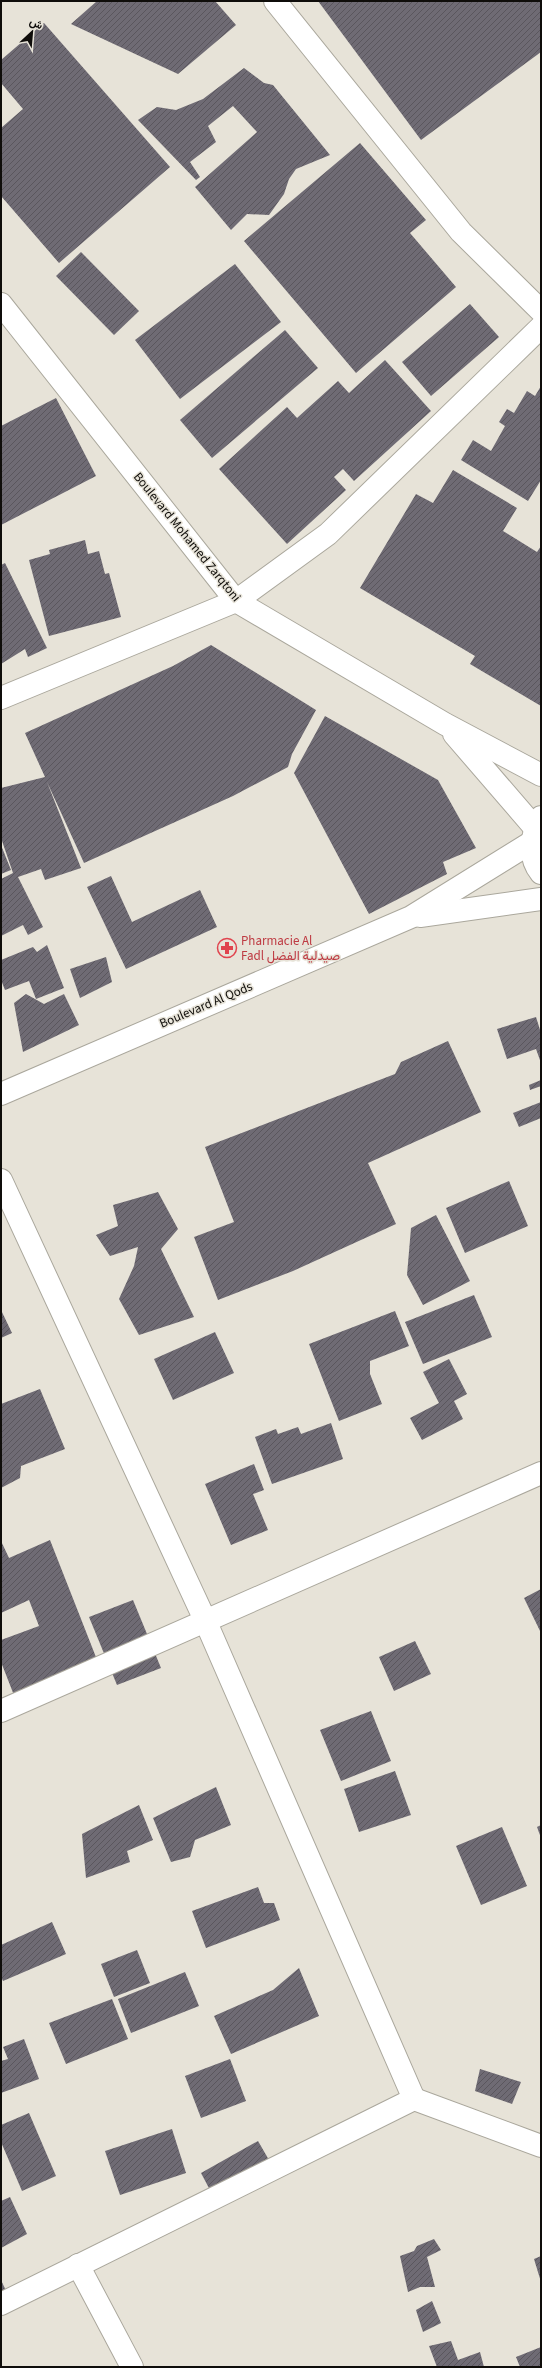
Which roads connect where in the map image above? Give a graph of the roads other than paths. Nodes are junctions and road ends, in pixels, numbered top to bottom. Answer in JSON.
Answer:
{"nodes":[{"id":1,"x":275,"y":1,"type":"edge"},
{"id":2,"x":1,"y":304,"type":"edge"},
{"id":3,"x":541,"y":311,"type":"edge"},
{"id":4,"x":541,"y":327,"type":"edge"},
{"id":5,"x":236,"y":601,"type":"junction"},
{"id":6,"x":1,"y":698,"type":"edge"},
{"id":7,"x":445,"y":724,"type":"junction"},
{"id":8,"x":541,"y":775,"type":"edge"},
{"id":9,"x":536,"y":829,"type":"edge"},
{"id":10,"x":541,"y":872,"type":"edge"},
{"id":11,"x":541,"y":899,"type":"edge"},
{"id":12,"x":411,"y":917,"type":"junction"},
{"id":13,"x":1,"y":1094,"type":"edge"},
{"id":14,"x":1,"y":1180,"type":"edge"},
{"id":15,"x":541,"y":1473,"type":"edge"},
{"id":16,"x":205,"y":1620,"type":"junction"},
{"id":17,"x":1,"y":1712,"type":"edge"},
{"id":18,"x":414,"y":2099,"type":"junction"},
{"id":19,"x":541,"y":2146,"type":"edge"},
{"id":20,"x":78,"y":2265,"type":"junction"},
{"id":21,"x":1,"y":2304,"type":"edge"},
{"id":22,"x":132,"y":2367,"type":"edge"}],
"edges":[{"from":1,"to":3,"type":"street"},
{"from":2,"to":5,"type":"street","name":"Boulevard Mohamed Zarqtoni"},
{"from":4,"to":5,"type":"street"},
{"from":5,"to":6,"type":"street"},
{"from":5,"to":7,"type":"street","name":"Boulevard Mohamed Zarqtoni"},
{"from":7,"to":8,"type":"street","name":"Boulevard Mohamed Zarqtoni"},
{"from":7,"to":9,"type":"street"},
{"from":9,"to":10,"type":"street"},
{"from":9,"to":12,"type":"street"},
{"from":11,"to":12,"type":"street"},
{"from":12,"to":13,"type":"street","name":"Boulevard Al Qods"},
{"from":14,"to":16,"type":"street"},
{"from":15,"to":16,"type":"street"},
{"from":16,"to":17,"type":"street"},
{"from":16,"to":18,"type":"street"},
{"from":18,"to":19,"type":"street"},
{"from":18,"to":20,"type":"street"},
{"from":20,"to":21,"type":"street"},
{"from":20,"to":22,"type":"street"}]}
